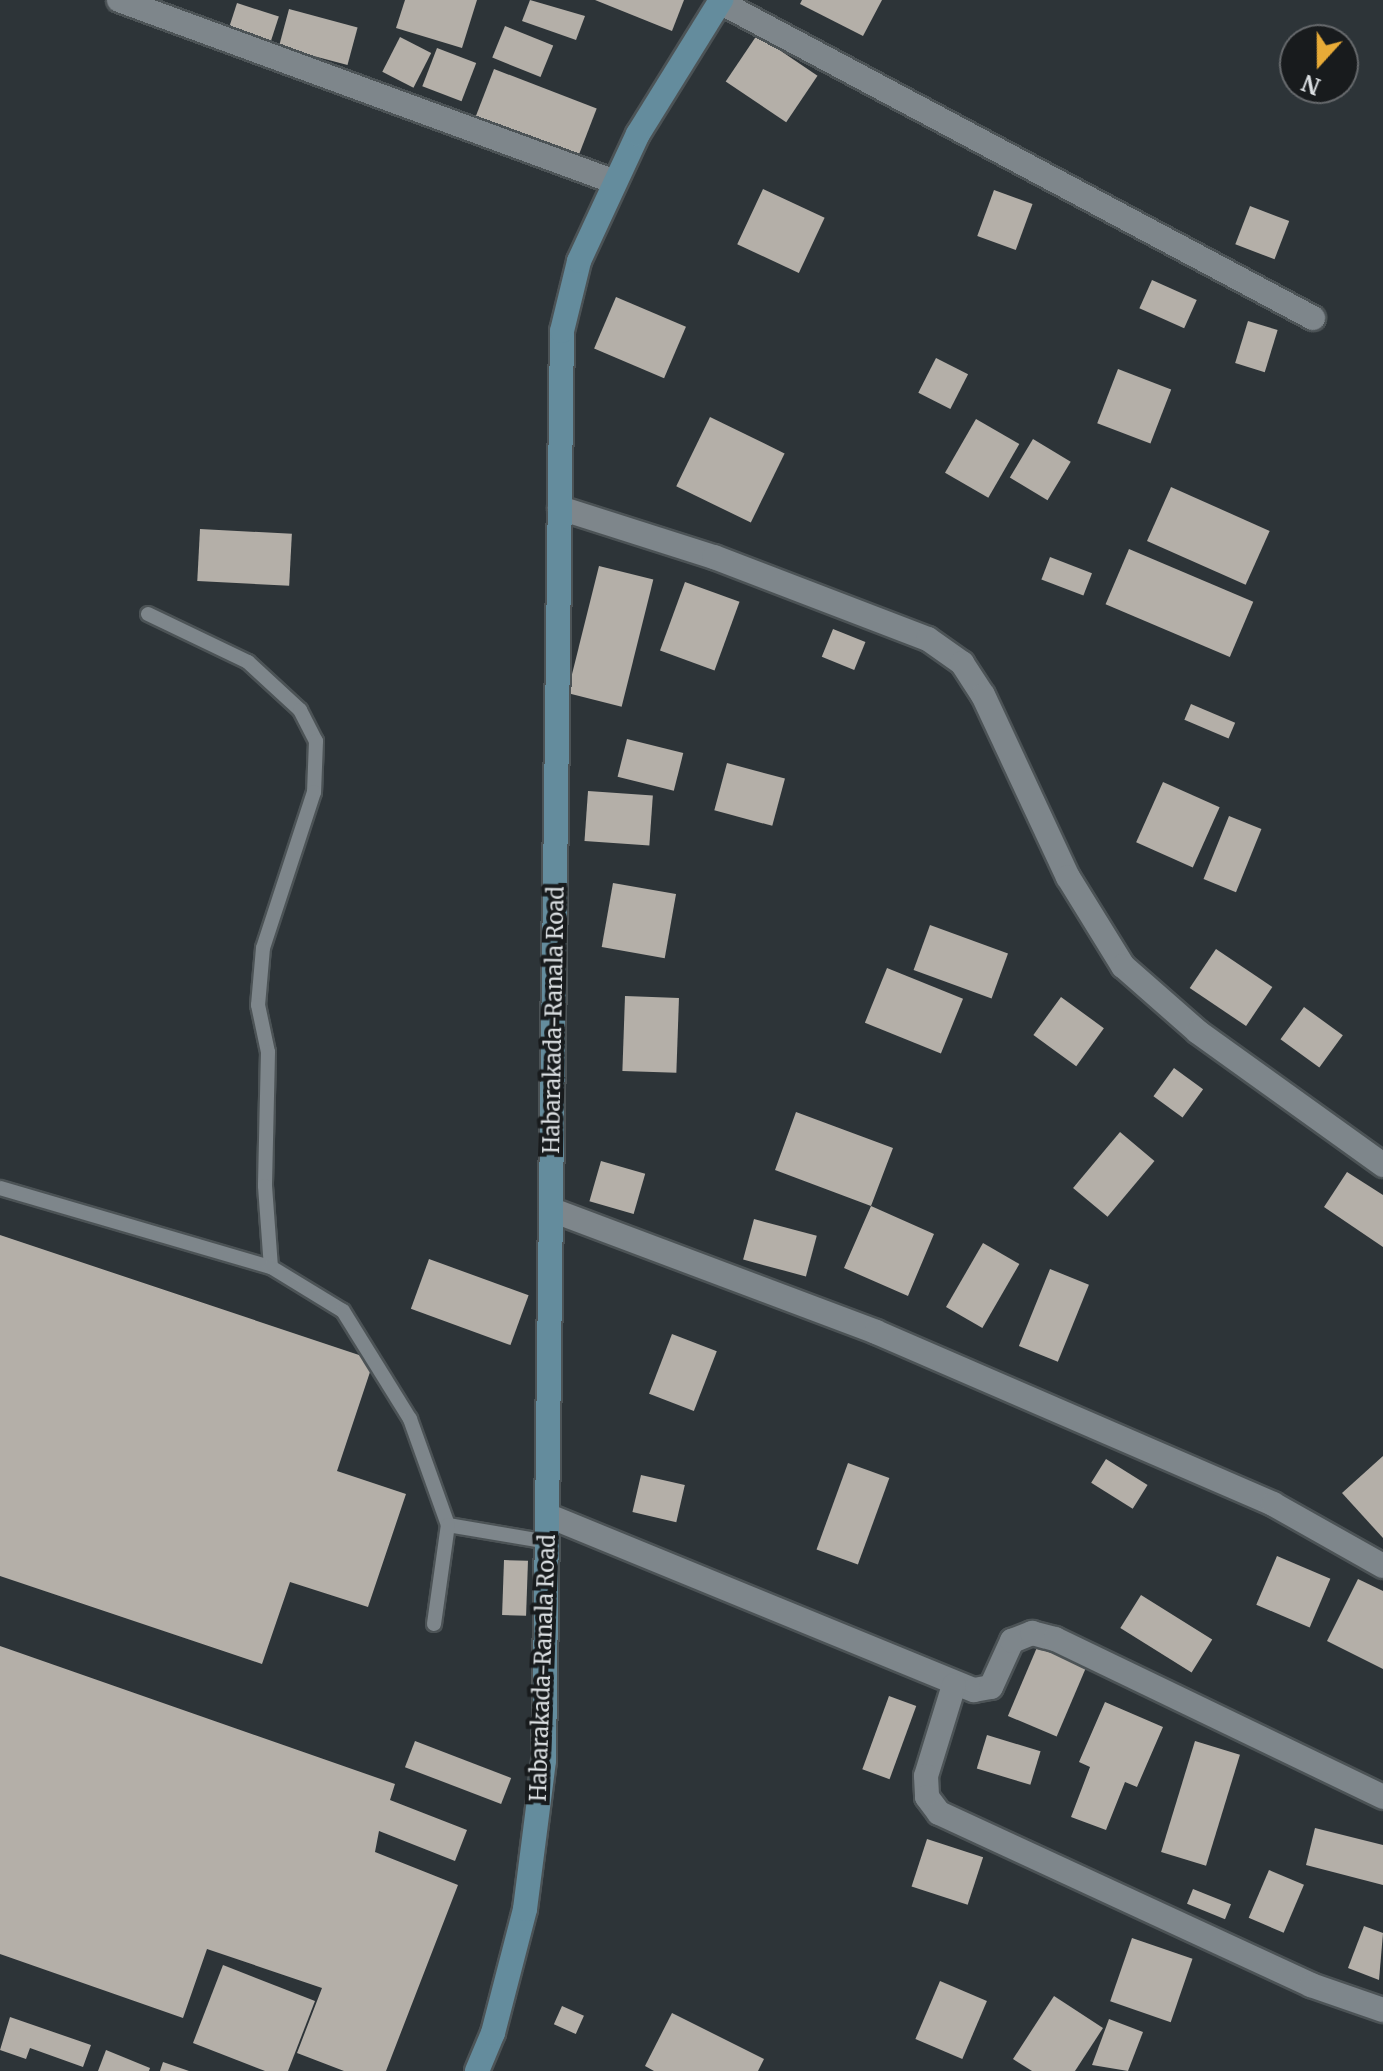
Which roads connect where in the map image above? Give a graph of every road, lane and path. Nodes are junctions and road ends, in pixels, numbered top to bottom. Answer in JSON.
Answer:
{"nodes":[{"id":1,"x":119,"y":0,"type":"edge"},
{"id":2,"x":721,"y":1,"type":"edge"},
{"id":3,"x":615,"y":182,"type":"junction"},
{"id":4,"x":1313,"y":318,"type":"dead end"},
{"id":5,"x":560,"y":508,"type":"junction"},
{"id":6,"x":148,"y":614,"type":"dead end"},
{"id":7,"x":1383,"y":1165,"type":"edge"},
{"id":8,"x":0,"y":1188,"type":"edge"},
{"id":9,"x":552,"y":1210,"type":"junction"},
{"id":10,"x":271,"y":1267,"type":"junction"},
{"id":11,"x":549,"y":1516,"type":"junction"},
{"id":12,"x":448,"y":1525,"type":"junction"},
{"id":13,"x":548,"y":1542,"type":"junction"},
{"id":14,"x":1383,"y":1566,"type":"edge"},
{"id":15,"x":434,"y":1624,"type":"dead end"},
{"id":16,"x":954,"y":1685,"type":"junction"},
{"id":17,"x":1383,"y":1797,"type":"edge"},
{"id":18,"x":1383,"y":2010,"type":"edge"},
{"id":19,"x":477,"y":2071,"type":"edge"}],
"edges":[{"from":1,"to":3,"type":"street"},
{"from":2,"to":3,"type":"main road","name":"Habarakada-Ranala Road"},
{"from":2,"to":4,"type":"street"},
{"from":3,"to":5,"type":"main road","name":"Habarakada-Ranala Road"},
{"from":5,"to":7,"type":"street"},
{"from":5,"to":9,"type":"main road","name":"Habarakada-Ranala Road"},
{"from":6,"to":10,"type":"lane"},
{"from":8,"to":10,"type":"lane"},
{"from":9,"to":11,"type":"main road","name":"Habarakada-Ranala Road"},
{"from":9,"to":14,"type":"street"},
{"from":10,"to":12,"type":"lane"},
{"from":11,"to":13,"type":"main road","name":"Habarakada-Ranala Road"},
{"from":11,"to":16,"type":"street"},
{"from":12,"to":13,"type":"lane"},
{"from":12,"to":15,"type":"lane"},
{"from":13,"to":19,"type":"main road","name":"Habarakada-Ranala Road"},
{"from":16,"to":17,"type":"street"},
{"from":16,"to":18,"type":"street"}]}
